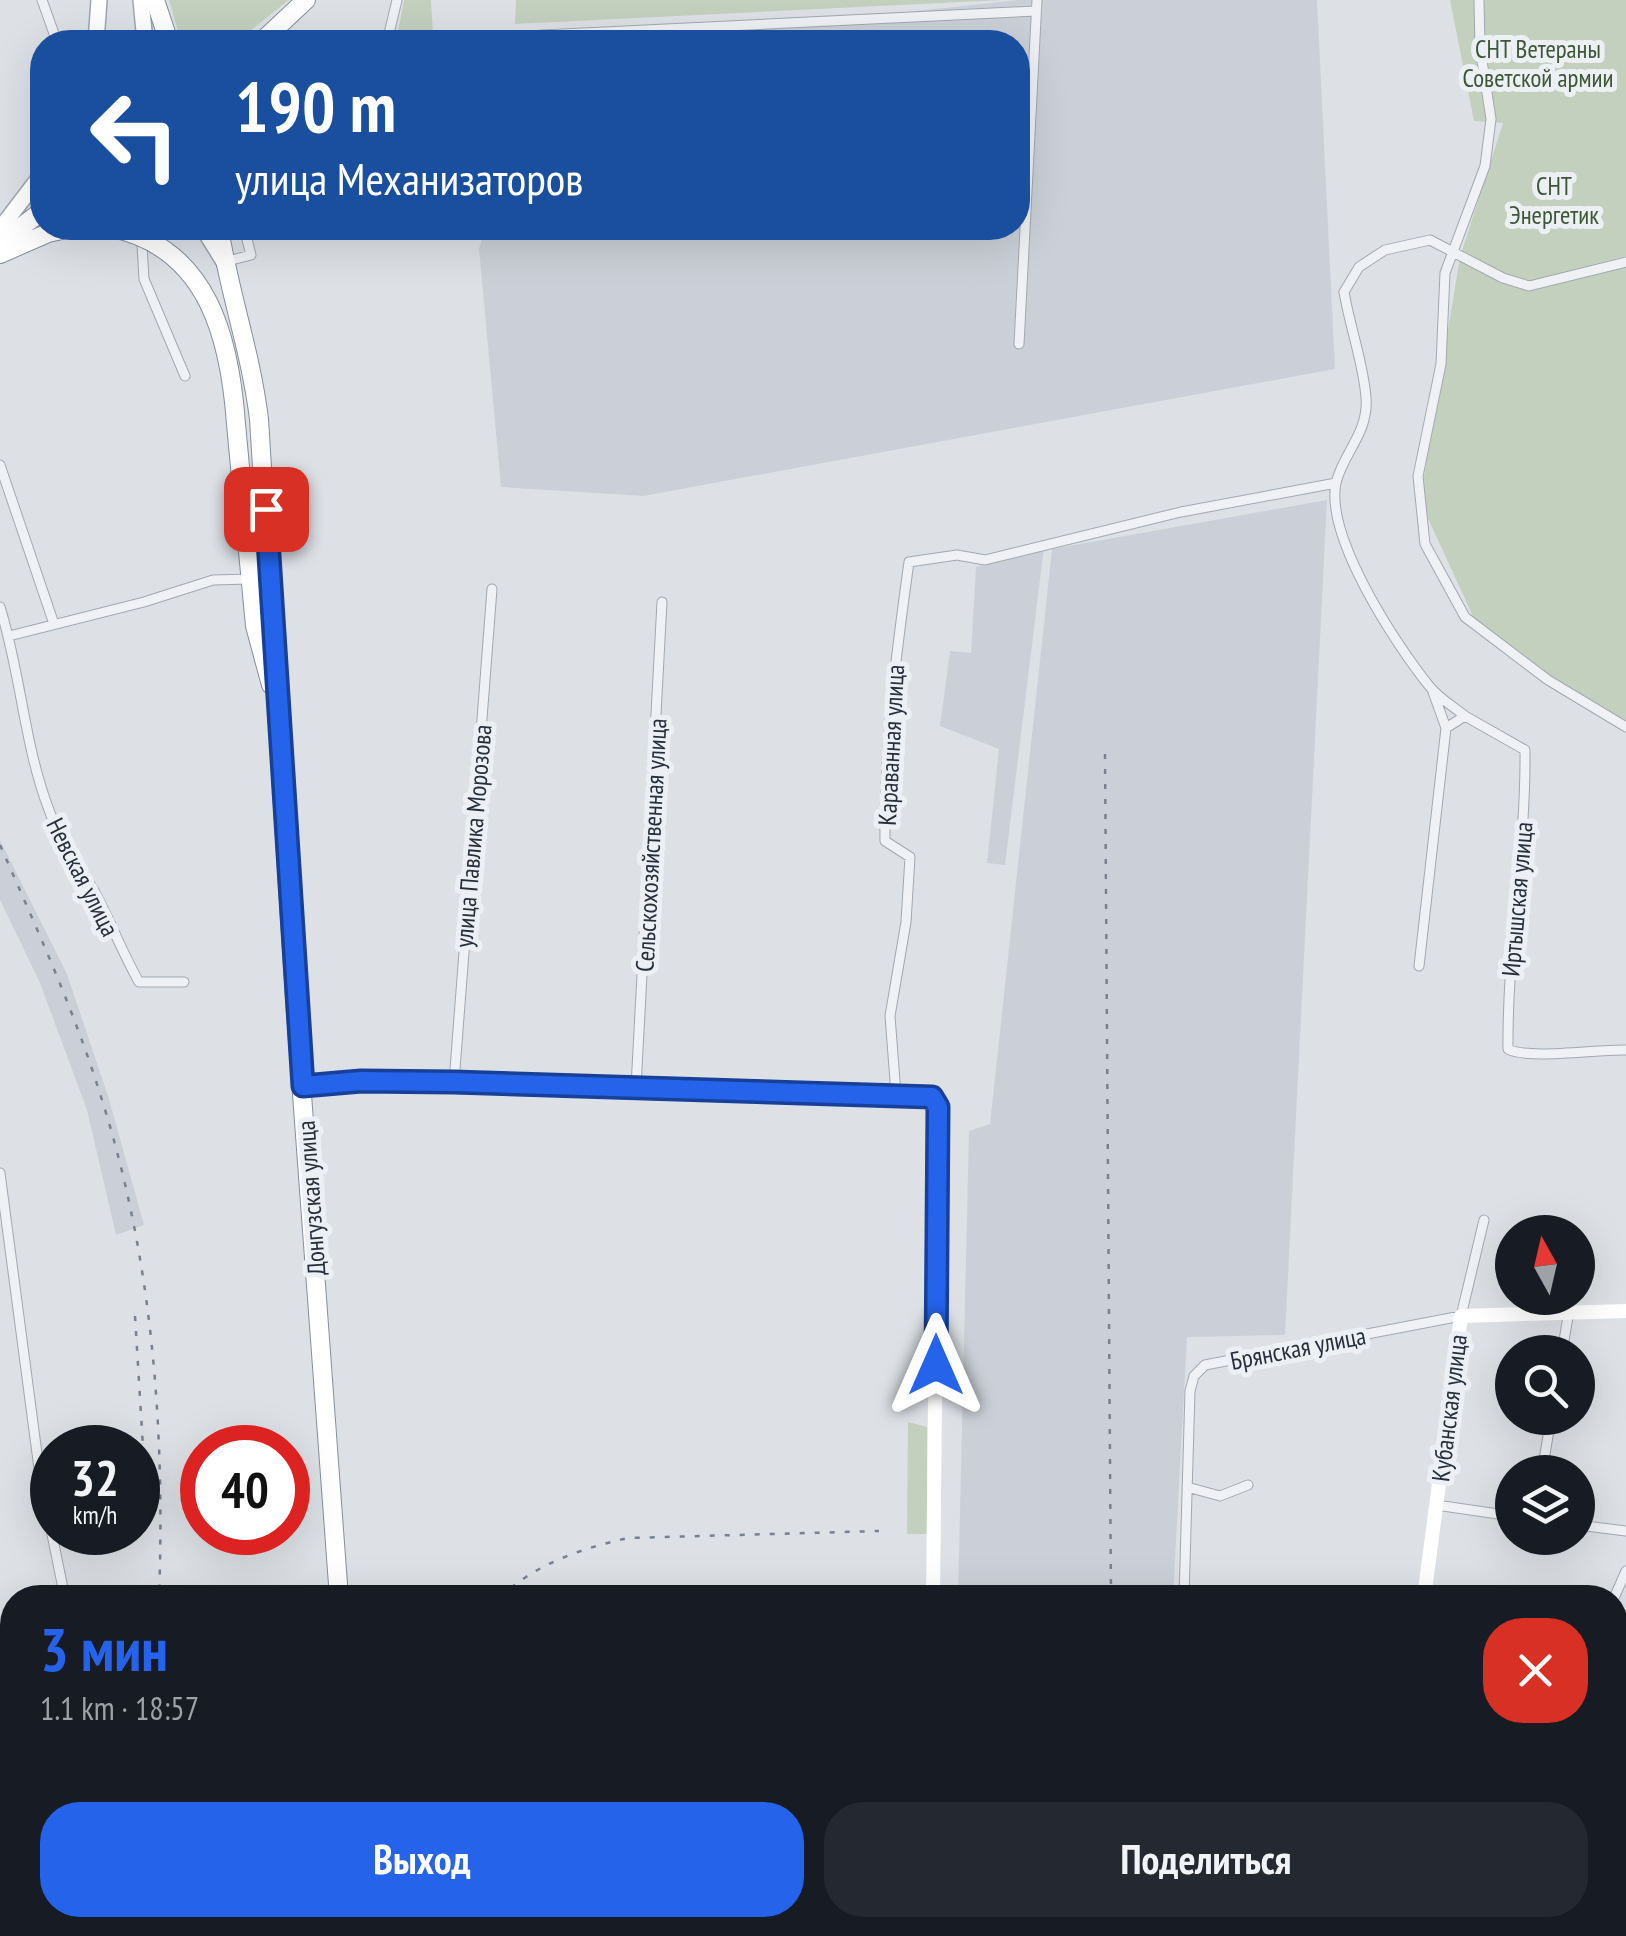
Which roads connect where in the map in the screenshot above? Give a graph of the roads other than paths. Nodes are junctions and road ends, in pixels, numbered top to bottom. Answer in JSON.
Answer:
{"nodes":[{"id":1,"x":42,"y":0,"type":"edge"},
{"id":2,"x":99,"y":0,"type":"edge"},
{"id":3,"x":141,"y":0,"type":"edge"},
{"id":4,"x":156,"y":0,"type":"edge"},
{"id":5,"x":306,"y":0,"type":"edge"},
{"id":6,"x":396,"y":0,"type":"edge"},
{"id":7,"x":1479,"y":0,"type":"edge"},
{"id":8,"x":1036,"y":6,"type":"edge"},
{"id":9,"x":53,"y":30,"type":"edge"},
{"id":10,"x":97,"y":30,"type":"edge"},
{"id":11,"x":144,"y":30,"type":"edge"},
{"id":12,"x":165,"y":30,"type":"edge"},
{"id":13,"x":273,"y":30,"type":"edge"},
{"id":14,"x":390,"y":30,"type":"edge"},
{"id":15,"x":627,"y":30,"type":"edge"},
{"id":16,"x":1030,"y":125,"type":"edge"},
{"id":17,"x":30,"y":190,"type":"edge"},
{"id":18,"x":30,"y":217,"type":"edge"},
{"id":19,"x":0,"y":229,"type":"edge"},
{"id":20,"x":34,"y":240,"type":"edge"},
{"id":21,"x":142,"y":240,"type":"edge"},
{"id":22,"x":142,"y":240,"type":"edge"},
{"id":23,"x":210,"y":240,"type":"edge"},
{"id":24,"x":221,"y":240,"type":"edge"},
{"id":25,"x":248,"y":240,"type":"edge"},
{"id":26,"x":1024,"y":240,"type":"edge"},
{"id":27,"x":0,"y":241,"type":"edge"},
{"id":28,"x":0,"y":254,"type":"edge"},
{"id":29,"x":1452,"y":254,"type":"junction"},
{"id":30,"x":224,"y":262,"type":"junction"},
{"id":31,"x":1626,"y":262,"type":"edge"},
{"id":32,"x":1019,"y":344,"type":"dead end"},
{"id":33,"x":186,"y":376,"type":"dead end"},
{"id":34,"x":0,"y":465,"type":"edge"},
{"id":35,"x":1336,"y":482,"type":"junction"},
{"id":36,"x":250,"y":579,"type":"junction"},
{"id":37,"x":492,"y":588,"type":"dead end"},
{"id":38,"x":662,"y":602,"type":"dead end"},
{"id":39,"x":0,"y":607,"type":"edge"},
{"id":40,"x":54,"y":624,"type":"junction"},
{"id":41,"x":9,"y":636,"type":"junction"},
{"id":42,"x":1432,"y":689,"type":"junction"},
{"id":43,"x":278,"y":704,"type":"junction"},
{"id":44,"x":1466,"y":716,"type":"junction"},
{"id":45,"x":1626,"y":727,"type":"edge"},
{"id":46,"x":1446,"y":728,"type":"junction"},
{"id":47,"x":1419,"y":966,"type":"dead end"},
{"id":48,"x":184,"y":982,"type":"dead end"},
{"id":49,"x":1626,"y":1050,"type":"edge"},
{"id":50,"x":454,"y":1082,"type":"junction"},
{"id":51,"x":303,"y":1086,"type":"junction"},
{"id":52,"x":636,"y":1088,"type":"junction"},
{"id":53,"x":896,"y":1094,"type":"junction"},
{"id":54,"x":0,"y":1173,"type":"edge"},
{"id":55,"x":1484,"y":1220,"type":"dead end"},
{"id":56,"x":1626,"y":1310,"type":"edge"},
{"id":57,"x":1595,"y":1311,"type":"edge"},
{"id":58,"x":1495,"y":1314,"type":"edge"},
{"id":59,"x":1460,"y":1316,"type":"junction"},
{"id":60,"x":1248,"y":1485,"type":"dead end"},
{"id":61,"x":1187,"y":1487,"type":"junction"},
{"id":62,"x":1436,"y":1506,"type":"junction"},
{"id":63,"x":1495,"y":1514,"type":"edge"},
{"id":64,"x":1595,"y":1527,"type":"edge"},
{"id":65,"x":1626,"y":1531,"type":"edge"},
{"id":66,"x":62,"y":1585,"type":"edge"},
{"id":67,"x":338,"y":1585,"type":"edge"},
{"id":68,"x":934,"y":1585,"type":"edge"},
{"id":69,"x":1184,"y":1585,"type":"edge"},
{"id":70,"x":1426,"y":1585,"type":"edge"}],
"edges":[{"from":1,"to":9,"type":"street"},
{"from":2,"to":10,"type":"main road"},
{"from":3,"to":11,"type":"main road"},
{"from":4,"to":12,"type":"highway"},
{"from":5,"to":13,"type":"highway"},
{"from":6,"to":14,"type":"street"},
{"from":7,"to":29,"type":"street"},
{"from":8,"to":15,"type":"street"},
{"from":8,"to":16,"type":"street"},
{"from":17,"to":19,"type":"main road"},
{"from":18,"to":27,"type":"highway"},
{"from":20,"to":28,"type":"highway"},
{"from":21,"to":36,"type":"highway","bridge":true},
{"from":22,"to":33,"type":"street"},
{"from":23,"to":30,"type":"main road","name":"Донгузская улица"},
{"from":24,"to":30,"type":"highway","name":"Донгузская улица"},
{"from":25,"to":30,"type":"street"},
{"from":26,"to":32,"type":"street"},
{"from":29,"to":31,"type":"street"},
{"from":29,"to":35,"type":"street"},
{"from":29,"to":45,"type":"street"},
{"from":30,"to":43,"type":"highway","name":"Донгузская улица"},
{"from":34,"to":40,"type":"street"},
{"from":35,"to":42,"type":"street"},
{"from":35,"to":53,"type":"street","name":"Караванная улица"},
{"from":36,"to":40,"type":"street"},
{"from":36,"to":43,"type":"highway"},
{"from":37,"to":50,"type":"street","name":"улица Павлика Морозова"},
{"from":38,"to":52,"type":"street","name":"Сельскохозяйственная улица"},
{"from":39,"to":41,"type":"street","name":"Невская улица"},
{"from":40,"to":41,"type":"street"},
{"from":41,"to":48,"type":"street","name":"Невская улица"},
{"from":42,"to":44,"type":"street"},
{"from":42,"to":46,"type":"street"},
{"from":43,"to":51,"type":"highway","name":"Донгузская улица"},
{"from":44,"to":46,"type":"street"},
{"from":44,"to":49,"type":"street","name":"Иртышская улица"},
{"from":46,"to":47,"type":"street"},
{"from":50,"to":51,"type":"street"},
{"from":50,"to":52,"type":"street"},
{"from":51,"to":67,"type":"highway","name":"Донгузская улица"},
{"from":52,"to":53,"type":"street"},
{"from":53,"to":68,"type":"street"},
{"from":54,"to":66,"type":"street"},
{"from":55,"to":59,"type":"street","name":"Кубанская улица"},
{"from":56,"to":57,"type":"street","name":"Брянская улица"},
{"from":58,"to":59,"type":"street","name":"Брянская улица"},
{"from":59,"to":61,"type":"street","name":"Брянская улица"},
{"from":59,"to":62,"type":"street","name":"Кубанская улица"},
{"from":60,"to":61,"type":"street"},
{"from":61,"to":69,"type":"street","name":"Брянская улица"},
{"from":62,"to":63,"type":"street"},
{"from":62,"to":70,"type":"street","name":"Кубанская улица"},
{"from":64,"to":65,"type":"street"}]}
